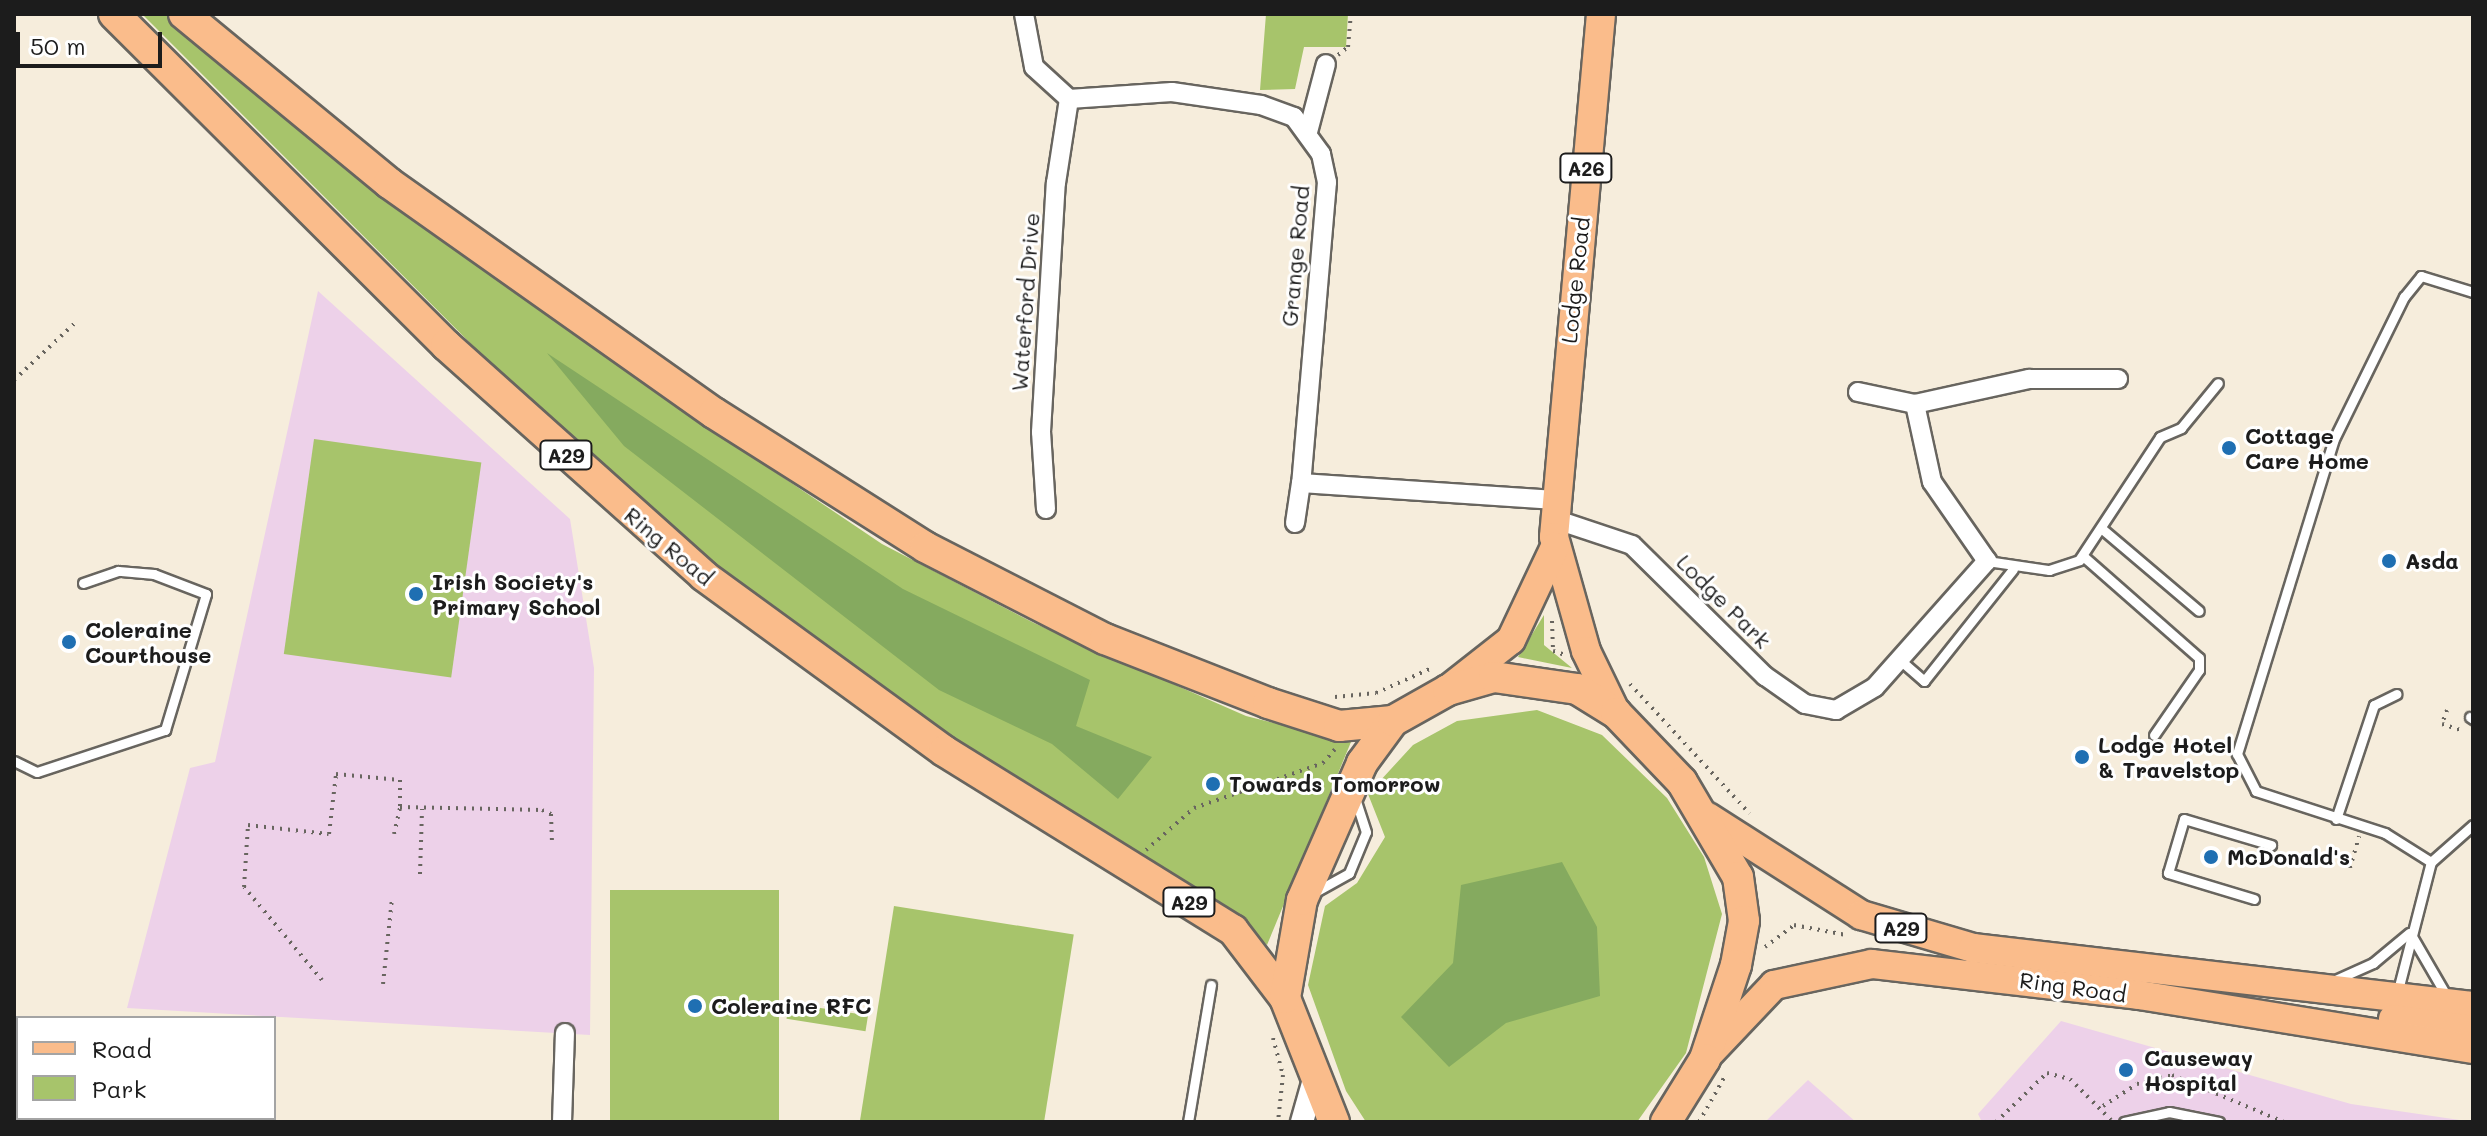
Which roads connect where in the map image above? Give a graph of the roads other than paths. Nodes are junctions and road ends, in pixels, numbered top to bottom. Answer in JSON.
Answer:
{"nodes":[{"id":1,"x":114,"y":14,"type":"edge"},
{"id":2,"x":184,"y":14,"type":"edge"},
{"id":3,"x":1024,"y":14,"type":"edge"},
{"id":4,"x":1601,"y":14,"type":"edge"},
{"id":5,"x":1326,"y":64,"type":"road end"},
{"id":6,"x":1069,"y":99,"type":"junction"},
{"id":7,"x":1308,"y":132,"type":"junction"},
{"id":8,"x":2473,"y":292,"type":"edge"},
{"id":9,"x":2118,"y":379,"type":"dead end"},
{"id":10,"x":2218,"y":383,"type":"dead end"},
{"id":11,"x":1858,"y":392,"type":"dead end"},
{"id":12,"x":1915,"y":404,"type":"junction"},
{"id":13,"x":1301,"y":483,"type":"junction"},
{"id":14,"x":1046,"y":509,"type":"dead end"},
{"id":15,"x":1555,"y":522,"type":"junction"},
{"id":16,"x":1295,"y":523,"type":"dead end"},
{"id":17,"x":2101,"y":528,"type":"junction"},
{"id":18,"x":2083,"y":556,"type":"junction"},
{"id":19,"x":1987,"y":561,"type":"junction"},
{"id":20,"x":2013,"y":569,"type":"junction"},
{"id":21,"x":83,"y":583,"type":"dead end"},
{"id":22,"x":2199,"y":611,"type":"dead end"},
{"id":23,"x":1900,"y":660,"type":"junction"},
{"id":24,"x":1448,"y":676,"type":"junction"},
{"id":25,"x":2397,"y":694,"type":"dead end"},
{"id":26,"x":1616,"y":713,"type":"junction"},
{"id":27,"x":1393,"y":721,"type":"junction"},
{"id":28,"x":2154,"y":735,"type":"dead end"},
{"id":29,"x":14,"y":761,"type":"edge"},
{"id":30,"x":1708,"y":817,"type":"junction"},
{"id":31,"x":2336,"y":819,"type":"junction"},
{"id":32,"x":2473,"y":825,"type":"edge"},
{"id":33,"x":2271,"y":845,"type":"dead end"},
{"id":34,"x":2431,"y":862,"type":"junction"},
{"id":35,"x":2254,"y":899,"type":"dead end"},
{"id":36,"x":2410,"y":933,"type":"junction"},
{"id":37,"x":1211,"y":985,"type":"dead end"},
{"id":38,"x":2324,"y":985,"type":"junction"},
{"id":39,"x":1285,"y":998,"type":"junction"},
{"id":40,"x":2464,"y":1005,"type":"edge"},
{"id":41,"x":2389,"y":1018,"type":"junction"},
{"id":42,"x":2473,"y":1030,"type":"edge"},
{"id":43,"x":565,"y":1033,"type":"dead end"},
{"id":44,"x":2473,"y":1049,"type":"edge"},
{"id":45,"x":1705,"y":1059,"type":"junction"},
{"id":46,"x":1313,"y":1083,"type":"junction"},
{"id":47,"x":14,"y":1110,"type":"edge"},
{"id":48,"x":2169,"y":1117,"type":"edge"},
{"id":49,"x":15,"y":1122,"type":"edge"},
{"id":50,"x":562,"y":1122,"type":"edge"},
{"id":51,"x":1188,"y":1122,"type":"edge"},
{"id":52,"x":1302,"y":1122,"type":"edge"},
{"id":53,"x":1334,"y":1122,"type":"edge"},
{"id":54,"x":1666,"y":1122,"type":"edge"},
{"id":55,"x":2124,"y":1122,"type":"edge"},
{"id":56,"x":2219,"y":1122,"type":"edge"}],
"edges":[{"from":1,"to":39,"type":"highway","name":"Ring Road","number":"A29"},
{"from":2,"to":27,"type":"highway","number":"A29"},
{"from":3,"to":6,"type":"street"},
{"from":4,"to":15,"type":"main road","name":"Lodge Road","number":"A26"},
{"from":5,"to":7,"type":"street"},
{"from":6,"to":7,"type":"street"},
{"from":6,"to":14,"type":"street","name":"Waterford Drive"},
{"from":7,"to":13,"type":"street","name":"Grange Road"},
{"from":8,"to":31,"type":"lane"},
{"from":9,"to":12,"type":"street"},
{"from":10,"to":17,"type":"lane"},
{"from":11,"to":12,"type":"street"},
{"from":12,"to":19,"type":"street"},
{"from":13,"to":15,"type":"street"},
{"from":13,"to":16,"type":"street","name":"Grange Road"},
{"from":15,"to":23,"type":"street","name":"Lodge Park"},
{"from":15,"to":24,"type":"main road","name":"Lodge Road","number":"A26"},
{"from":15,"to":26,"type":"main road","name":"Lodge Road","number":"A26"},
{"from":17,"to":18,"type":"lane"},
{"from":17,"to":22,"type":"lane"},
{"from":18,"to":20,"type":"lane"},
{"from":18,"to":28,"type":"lane"},
{"from":19,"to":20,"type":"lane"},
{"from":19,"to":23,"type":"street"},
{"from":20,"to":23,"type":"lane"},
{"from":21,"to":29,"type":"lane"},
{"from":24,"to":26,"type":"highway","number":"A29"},
{"from":24,"to":27,"type":"highway","number":"A29"},
{"from":25,"to":31,"type":"lane"},
{"from":26,"to":30,"type":"highway","number":"A29"},
{"from":27,"to":39,"type":"highway","number":"A29"},
{"from":30,"to":38,"type":"main road","name":"Ring Road","number":"A29"},
{"from":30,"to":45,"type":"highway","number":"A29"},
{"from":31,"to":34,"type":"lane"},
{"from":32,"to":34,"type":"lane"},
{"from":33,"to":35,"type":"lane"},
{"from":34,"to":36,"type":"lane"},
{"from":36,"to":38,"type":"lane"},
{"from":36,"to":40,"type":"lane"},
{"from":36,"to":41,"type":"lane"},
{"from":37,"to":51,"type":"lane"},
{"from":38,"to":41,"type":"main road","name":"Ring Road","number":"A29"},
{"from":39,"to":46,"type":"highway","number":"A29"},
{"from":40,"to":41,"type":"main road","name":"Ring Road","number":"A29"},
{"from":41,"to":42,"type":"main road"},
{"from":41,"to":44,"type":"main road","name":"Ring Road","number":"A29"},
{"from":41,"to":45,"type":"main road","name":"Ring Road","number":"A29"},
{"from":43,"to":50,"type":"street"},
{"from":45,"to":54,"type":"highway","number":"A29"},
{"from":46,"to":52,"type":"street"},
{"from":46,"to":53,"type":"highway","number":"A29"},
{"from":47,"to":49,"type":"street"},
{"from":48,"to":55,"type":"lane"},
{"from":48,"to":56,"type":"lane"}]}
